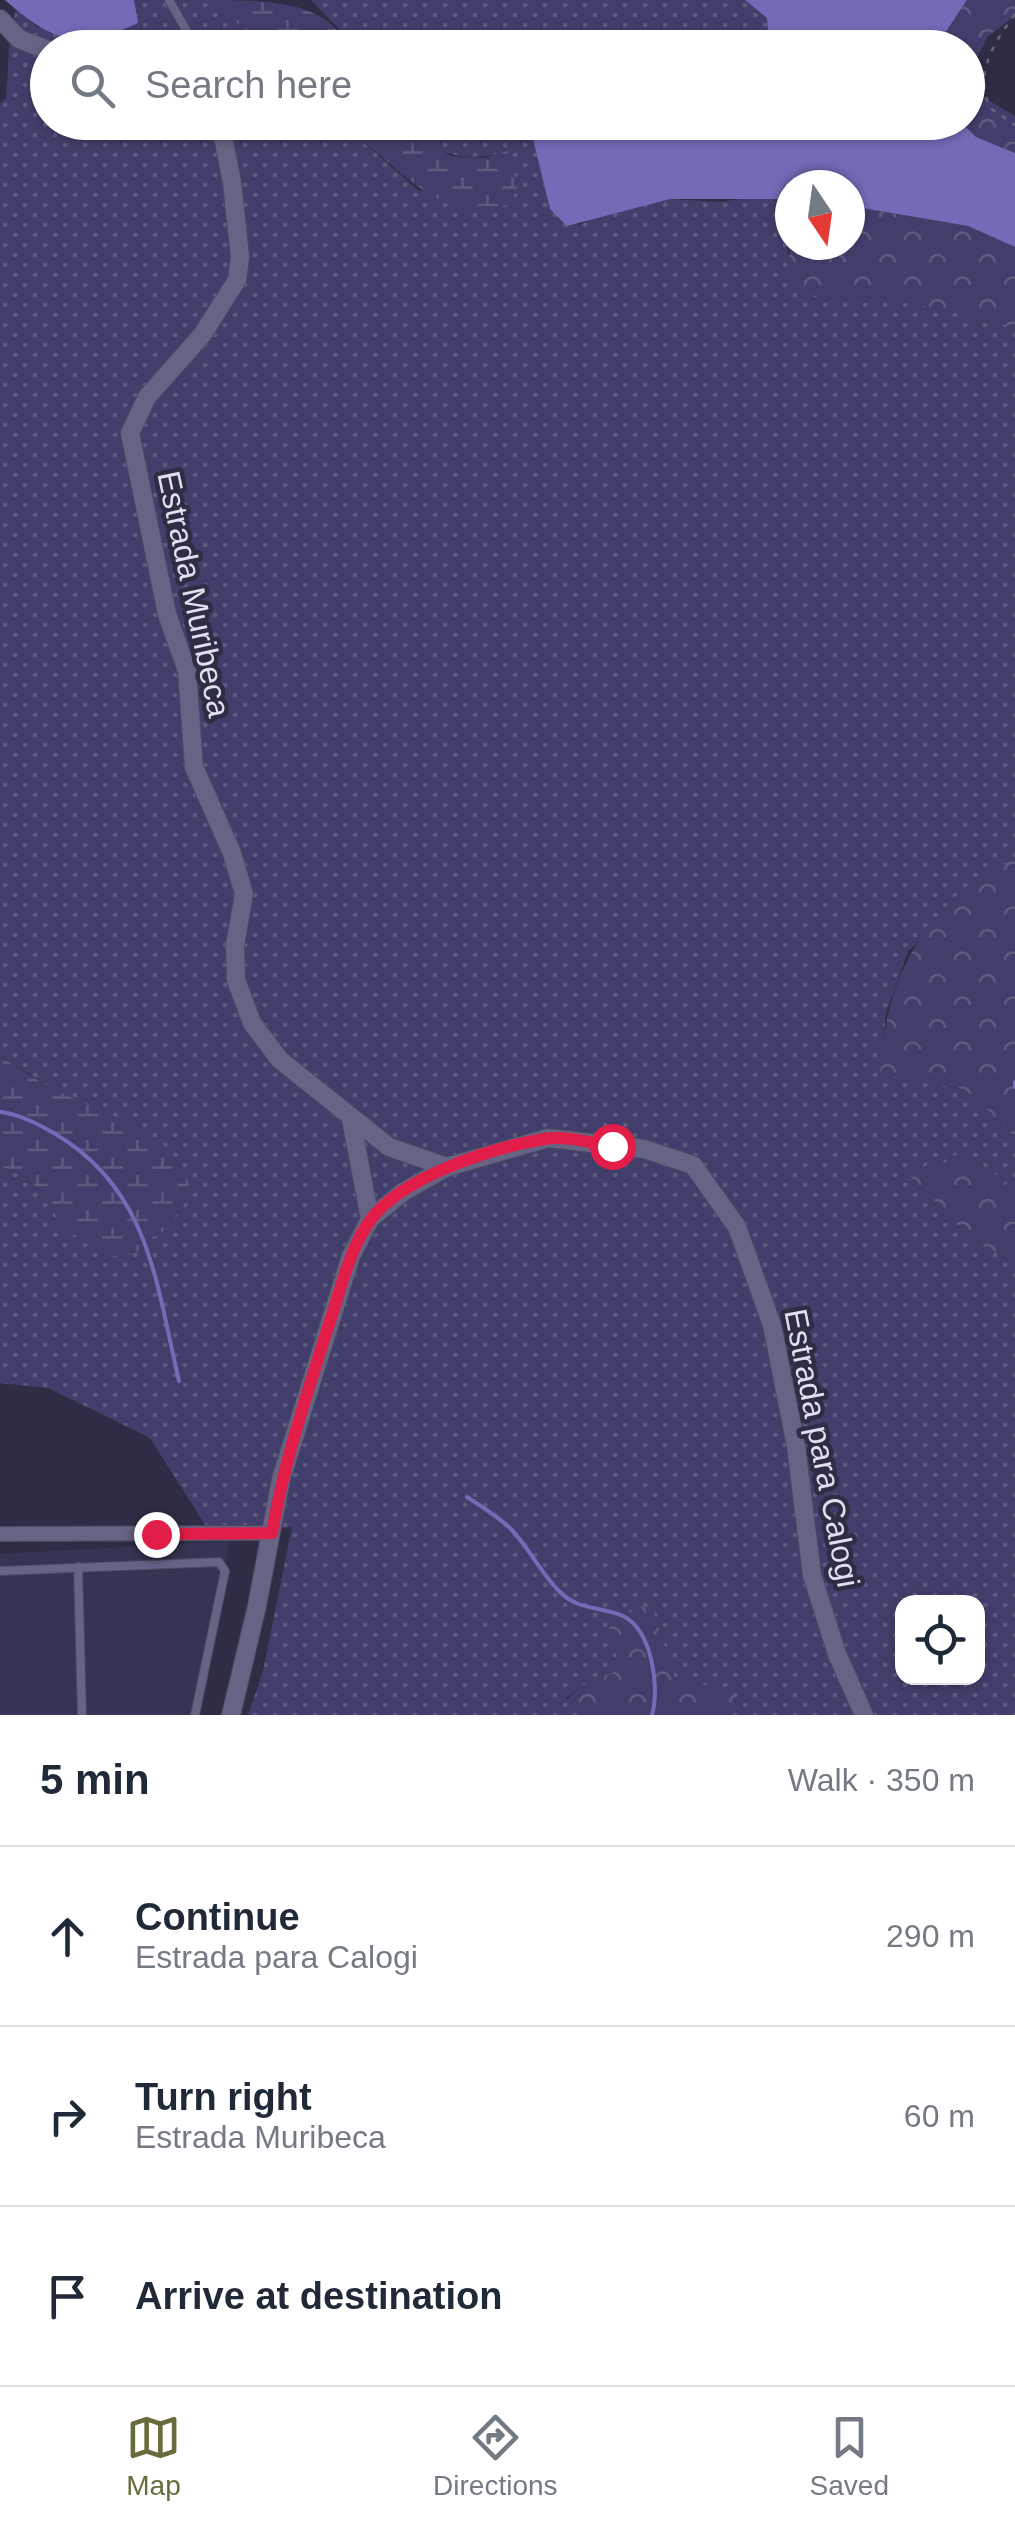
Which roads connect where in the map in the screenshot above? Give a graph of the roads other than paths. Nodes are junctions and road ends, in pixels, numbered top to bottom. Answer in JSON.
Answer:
{"nodes":[{"id":1,"x":169,"y":0,"type":"edge"},
{"id":2,"x":0,"y":19,"type":"edge"},
{"id":3,"x":186,"y":30,"type":"edge"},
{"id":4,"x":30,"y":44,"type":"edge"},
{"id":5,"x":224,"y":140,"type":"edge"},
{"id":6,"x":351,"y":1119,"type":"junction"},
{"id":7,"x":447,"y":1166,"type":"junction"},
{"id":8,"x":370,"y":1220,"type":"junction"},
{"id":9,"x":272,"y":1533,"type":"junction"},
{"id":10,"x":0,"y":1534,"type":"edge"},
{"id":11,"x":78,"y":1567,"type":"junction"},
{"id":12,"x":0,"y":1571,"type":"edge"},
{"id":13,"x":82,"y":1715,"type":"edge"},
{"id":14,"x":195,"y":1715,"type":"edge"},
{"id":15,"x":230,"y":1715,"type":"edge"},
{"id":16,"x":864,"y":1715,"type":"edge"}],
"edges":[{"from":1,"to":3,"type":"lane"},
{"from":2,"to":4,"type":"street"},
{"from":5,"to":6,"type":"street","name":"Estrada Muribeca"},
{"from":6,"to":7,"type":"street","name":"Estrada Muribeca"},
{"from":6,"to":8,"type":"street"},
{"from":7,"to":8,"type":"street","name":"Estrada para Calogi"},
{"from":7,"to":16,"type":"street","name":"Estrada para Calogi"},
{"from":8,"to":9,"type":"street","name":"Estrada para Calogi"},
{"from":9,"to":10,"type":"street"},
{"from":9,"to":15,"type":"street","name":"Estrada para Calogi"},
{"from":11,"to":12,"type":"lane"},
{"from":11,"to":13,"type":"lane"},
{"from":11,"to":14,"type":"lane"}]}
